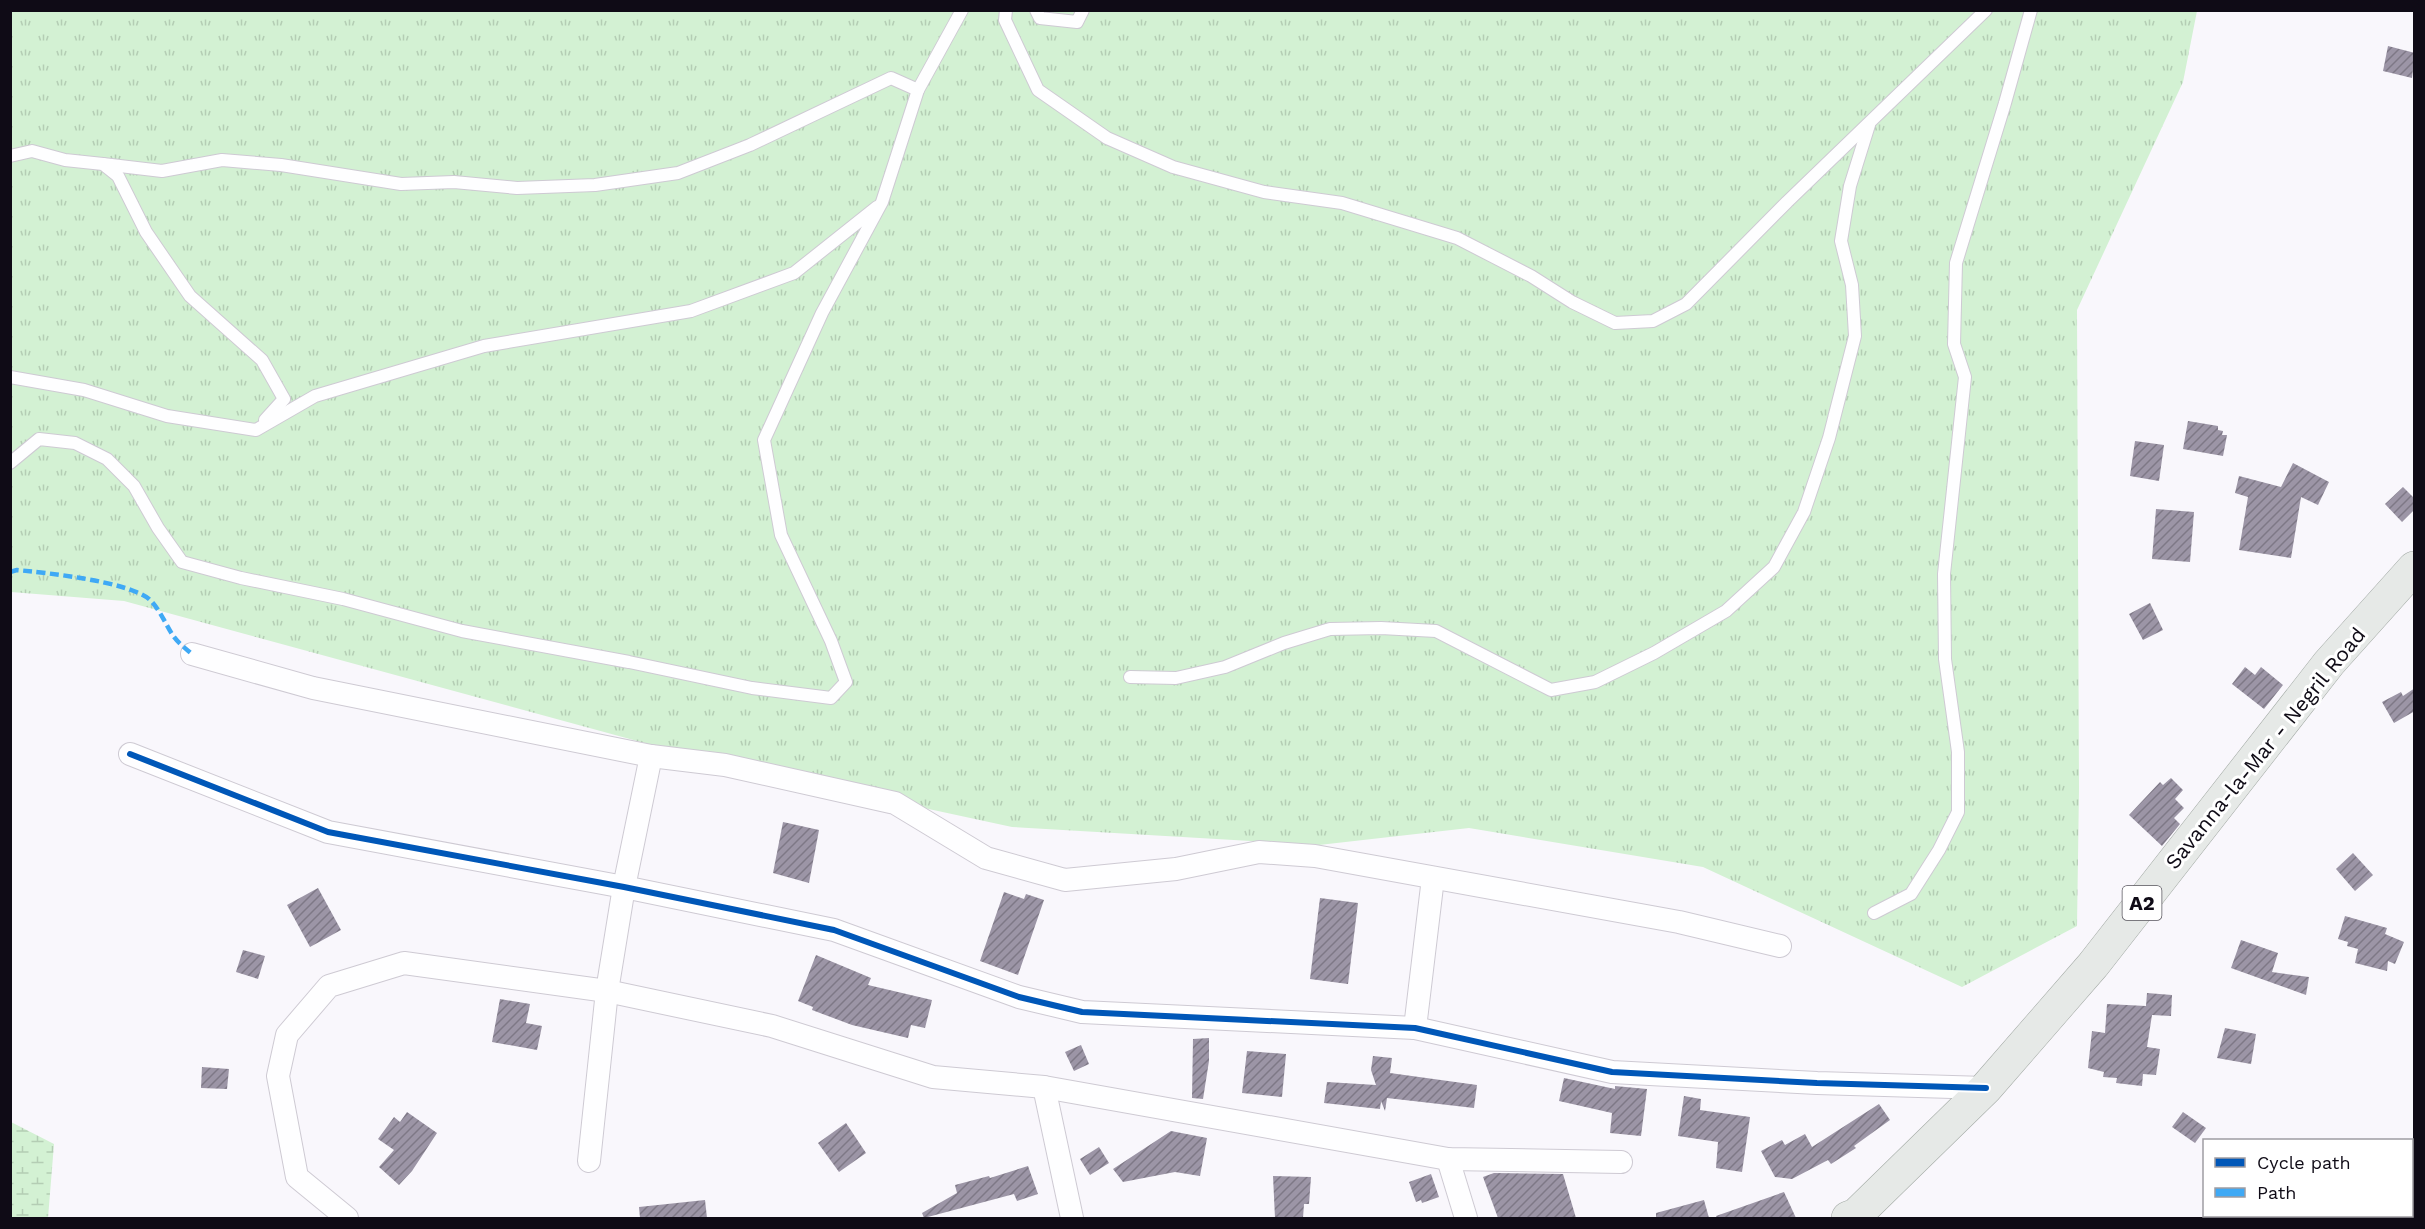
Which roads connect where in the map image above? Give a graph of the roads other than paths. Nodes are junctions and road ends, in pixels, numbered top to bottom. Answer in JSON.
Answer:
{"nodes":[{"id":1,"x":962,"y":10,"type":"edge"},
{"id":2,"x":1006,"y":10,"type":"edge"},
{"id":3,"x":1036,"y":10,"type":"edge"},
{"id":4,"x":1083,"y":10,"type":"edge"},
{"id":5,"x":1986,"y":10,"type":"edge"},
{"id":6,"x":2031,"y":10,"type":"edge"},
{"id":7,"x":918,"y":90,"type":"junction"},
{"id":8,"x":1869,"y":124,"type":"junction"},
{"id":9,"x":10,"y":156,"type":"edge"},
{"id":10,"x":103,"y":164,"type":"junction"},
{"id":11,"x":882,"y":202,"type":"junction"},
{"id":12,"x":10,"y":377,"type":"edge"},
{"id":13,"x":256,"y":430,"type":"junction"},
{"id":14,"x":10,"y":463,"type":"edge"},
{"id":15,"x":2415,"y":568,"type":"edge"},
{"id":16,"x":192,"y":654,"type":"dead end"},
{"id":17,"x":1130,"y":677,"type":"dead end"},
{"id":18,"x":130,"y":754,"type":"dead end"},
{"id":19,"x":651,"y":756,"type":"junction"},
{"id":20,"x":1433,"y":878,"type":"junction"},
{"id":21,"x":624,"y":887,"type":"junction"},
{"id":22,"x":1874,"y":913,"type":"dead end"},
{"id":23,"x":1780,"y":946,"type":"dead end"},
{"id":24,"x":607,"y":990,"type":"junction"},
{"id":25,"x":1415,"y":1028,"type":"junction"},
{"id":26,"x":1044,"y":1086,"type":"junction"},
{"id":27,"x":1986,"y":1088,"type":"junction"},
{"id":28,"x":1448,"y":1159,"type":"junction"},
{"id":29,"x":589,"y":1161,"type":"dead end"},
{"id":30,"x":1621,"y":1162,"type":"dead end"},
{"id":31,"x":347,"y":1218,"type":"edge"},
{"id":32,"x":1072,"y":1218,"type":"edge"},
{"id":33,"x":1466,"y":1218,"type":"edge"},
{"id":34,"x":1848,"y":1218,"type":"edge"}],
"edges":[{"from":1,"to":7,"type":"lane"},
{"from":2,"to":8,"type":"lane"},
{"from":3,"to":4,"type":"lane"},
{"from":5,"to":8,"type":"lane"},
{"from":6,"to":22,"type":"lane"},
{"from":7,"to":10,"type":"lane"},
{"from":7,"to":11,"type":"lane"},
{"from":8,"to":17,"type":"lane"},
{"from":9,"to":10,"type":"lane"},
{"from":10,"to":13,"type":"lane"},
{"from":11,"to":13,"type":"lane"},
{"from":11,"to":14,"type":"lane"},
{"from":12,"to":13,"type":"lane"},
{"from":15,"to":27,"type":"main road","name":"Savanna-la-Mar - Negril Road","number":"A2"},
{"from":16,"to":19,"type":"street"},
{"from":18,"to":21,"type":"street"},
{"from":19,"to":20,"type":"street"},
{"from":19,"to":21,"type":"street"},
{"from":20,"to":23,"type":"street"},
{"from":20,"to":25,"type":"street"},
{"from":21,"to":24,"type":"street"},
{"from":21,"to":25,"type":"street"},
{"from":24,"to":26,"type":"street"},
{"from":24,"to":29,"type":"street"},
{"from":24,"to":31,"type":"street"},
{"from":25,"to":27,"type":"street"},
{"from":26,"to":28,"type":"street"},
{"from":26,"to":32,"type":"street"},
{"from":27,"to":34,"type":"main road","name":"Savanna-la-Mar - Negril Road","number":"A2"},
{"from":28,"to":30,"type":"street"},
{"from":28,"to":33,"type":"street"}]}
